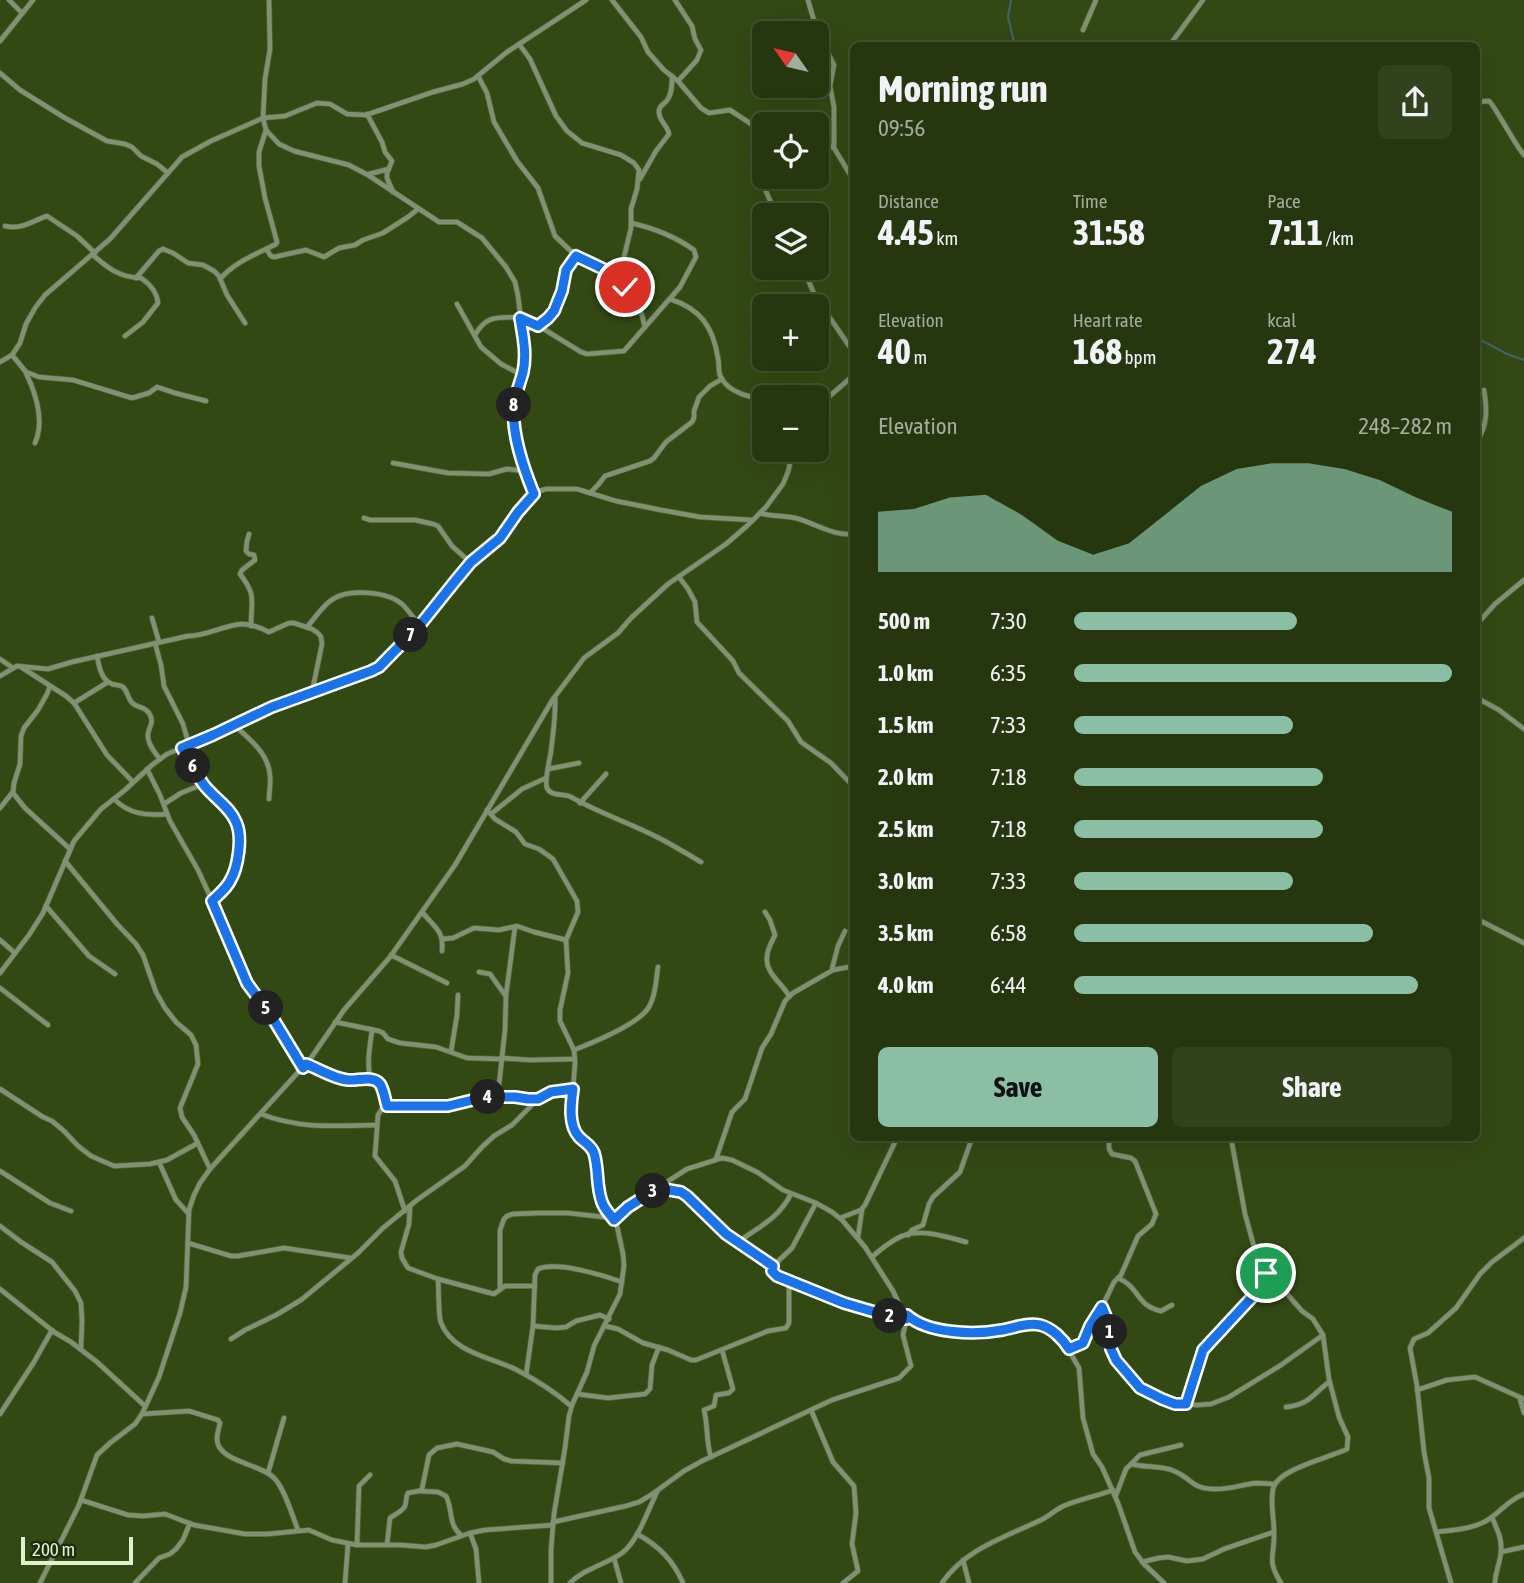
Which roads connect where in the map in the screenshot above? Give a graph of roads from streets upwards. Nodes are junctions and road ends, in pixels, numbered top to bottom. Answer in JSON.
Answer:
{"nodes":[{"id":1,"x":9,"y":0,"type":"edge"},
{"id":2,"x":33,"y":0,"type":"edge"},
{"id":3,"x":269,"y":0,"type":"edge"},
{"id":4,"x":586,"y":0,"type":"edge"},
{"id":5,"x":612,"y":0,"type":"edge"},
{"id":6,"x":675,"y":0,"type":"edge"},
{"id":7,"x":808,"y":0,"type":"edge"},
{"id":8,"x":1096,"y":0,"type":"edge"},
{"id":9,"x":1203,"y":0,"type":"edge"},
{"id":10,"x":22,"y":13,"type":"junction"},
{"id":11,"x":1083,"y":30,"type":"dead end"},
{"id":12,"x":0,"y":41,"type":"edge"},
{"id":13,"x":1172,"y":42,"type":"edge"},
{"id":14,"x":519,"y":44,"type":"junction"},
{"id":15,"x":0,"y":73,"type":"edge"},
{"id":16,"x":478,"y":76,"type":"junction"},
{"id":17,"x":672,"y":76,"type":"junction"},
{"id":18,"x":678,"y":81,"type":"junction"},
{"id":19,"x":1480,"y":102,"type":"edge"},
{"id":20,"x":367,"y":114,"type":"junction"},
{"id":21,"x":263,"y":118,"type":"junction"},
{"id":22,"x":752,"y":126,"type":"edge"},
{"id":23,"x":266,"y":130,"type":"junction"},
{"id":24,"x":829,"y":144,"type":"edge"},
{"id":25,"x":834,"y":148,"type":"junction"},
{"id":26,"x":1524,"y":155,"type":"edge"},
{"id":27,"x":389,"y":169,"type":"junction"},
{"id":28,"x":169,"y":173,"type":"junction"},
{"id":29,"x":368,"y":174,"type":"junction"},
{"id":30,"x":850,"y":174,"type":"edge"},
{"id":31,"x":638,"y":183,"type":"junction"},
{"id":32,"x":393,"y":192,"type":"junction"},
{"id":33,"x":418,"y":209,"type":"junction"},
{"id":34,"x":631,"y":223,"type":"junction"},
{"id":35,"x":5,"y":226,"type":"dead end"},
{"id":36,"x":266,"y":249,"type":"junction"},
{"id":37,"x":94,"y":254,"type":"junction"},
{"id":38,"x":576,"y":256,"type":"junction"},
{"id":39,"x":136,"y":278,"type":"junction"},
{"id":40,"x":220,"y":279,"type":"junction"},
{"id":41,"x":618,"y":279,"type":"junction"},
{"id":42,"x":808,"y":280,"type":"edge"},
{"id":43,"x":670,"y":299,"type":"junction"},
{"id":44,"x":457,"y":304,"type":"dead end"},
{"id":45,"x":520,"y":317,"type":"junction"},
{"id":46,"x":245,"y":323,"type":"dead end"},
{"id":47,"x":538,"y":326,"type":"junction"},
{"id":48,"x":645,"y":327,"type":"junction"},
{"id":49,"x":475,"y":335,"type":"junction"},
{"id":50,"x":125,"y":336,"type":"dead end"},
{"id":51,"x":850,"y":348,"type":"edge"},
{"id":52,"x":12,"y":355,"type":"junction"},
{"id":53,"x":0,"y":362,"type":"edge"},
{"id":54,"x":26,"y":372,"type":"junction"},
{"id":55,"x":522,"y":375,"type":"junction"},
{"id":56,"x":850,"y":378,"type":"edge"},
{"id":57,"x":722,"y":379,"type":"junction"},
{"id":58,"x":1484,"y":390,"type":"dead end"},
{"id":59,"x":752,"y":397,"type":"edge"},
{"id":60,"x":829,"y":397,"type":"edge"},
{"id":61,"x":206,"y":401,"type":"dead end"},
{"id":62,"x":1480,"y":436,"type":"edge"},
{"id":63,"x":35,"y":443,"type":"dead end"},
{"id":64,"x":790,"y":462,"type":"edge"},
{"id":65,"x":393,"y":463,"type":"dead end"},
{"id":66,"x":525,"y":471,"type":"junction"},
{"id":67,"x":589,"y":493,"type":"junction"},
{"id":68,"x":534,"y":494,"type":"junction"},
{"id":69,"x":760,"y":513,"type":"junction"},
{"id":70,"x":364,"y":518,"type":"dead end"},
{"id":71,"x":753,"y":520,"type":"junction"},
{"id":72,"x":249,"y":534,"type":"dead end"},
{"id":73,"x":850,"y":534,"type":"edge"},
{"id":74,"x":471,"y":562,"type":"junction"},
{"id":75,"x":680,"y":577,"type":"junction"},
{"id":76,"x":1524,"y":580,"type":"edge"},
{"id":77,"x":152,"y":618,"type":"dead end"},
{"id":78,"x":1480,"y":621,"type":"edge"},
{"id":79,"x":420,"y":625,"type":"junction"},
{"id":80,"x":251,"y":626,"type":"junction"},
{"id":81,"x":306,"y":627,"type":"junction"},
{"id":82,"x":157,"y":643,"type":"junction"},
{"id":83,"x":97,"y":656,"type":"junction"},
{"id":84,"x":0,"y":659,"type":"edge"},
{"id":85,"x":16,"y":667,"type":"junction"},
{"id":86,"x":0,"y":676,"type":"edge"},
{"id":87,"x":108,"y":682,"type":"junction"},
{"id":88,"x":50,"y":686,"type":"junction"},
{"id":89,"x":312,"y":692,"type":"junction"},
{"id":90,"x":555,"y":696,"type":"junction"},
{"id":91,"x":1480,"y":700,"type":"edge"},
{"id":92,"x":74,"y":703,"type":"junction"},
{"id":93,"x":234,"y":725,"type":"junction"},
{"id":94,"x":1524,"y":729,"type":"edge"},
{"id":95,"x":189,"y":745,"type":"junction"},
{"id":96,"x":182,"y":748,"type":"junction"},
{"id":97,"x":160,"y":759,"type":"junction"},
{"id":98,"x":579,"y":763,"type":"dead end"},
{"id":99,"x":147,"y":769,"type":"junction"},
{"id":100,"x":548,"y":769,"type":"junction"},
{"id":101,"x":606,"y":774,"type":"dead end"},
{"id":102,"x":547,"y":778,"type":"junction"},
{"id":103,"x":133,"y":782,"type":"junction"},
{"id":104,"x":204,"y":784,"type":"junction"},
{"id":105,"x":850,"y":784,"type":"edge"},
{"id":106,"x":13,"y":793,"type":"junction"},
{"id":107,"x":114,"y":799,"type":"junction"},
{"id":108,"x":269,"y":799,"type":"dead end"},
{"id":109,"x":580,"y":803,"type":"junction"},
{"id":110,"x":163,"y":804,"type":"junction"},
{"id":111,"x":0,"y":808,"type":"edge"},
{"id":112,"x":489,"y":812,"type":"junction"},
{"id":113,"x":167,"y":814,"type":"junction"},
{"id":114,"x":70,"y":849,"type":"junction"},
{"id":115,"x":65,"y":861,"type":"junction"},
{"id":116,"x":701,"y":862,"type":"dead end"},
{"id":117,"x":212,"y":901,"type":"junction"},
{"id":118,"x":46,"y":906,"type":"junction"},
{"id":119,"x":422,"y":912,"type":"junction"},
{"id":120,"x":765,"y":912,"type":"dead end"},
{"id":121,"x":1480,"y":921,"type":"edge"},
{"id":122,"x":514,"y":927,"type":"junction"},
{"id":123,"x":845,"y":931,"type":"dead end"},
{"id":124,"x":443,"y":939,"type":"junction"},
{"id":125,"x":0,"y":940,"type":"edge"},
{"id":126,"x":566,"y":940,"type":"junction"},
{"id":127,"x":1524,"y":943,"type":"edge"},
{"id":128,"x":442,"y":951,"type":"dead end"},
{"id":129,"x":15,"y":953,"type":"junction"},
{"id":130,"x":391,"y":955,"type":"junction"},
{"id":131,"x":658,"y":967,"type":"dead end"},
{"id":132,"x":850,"y":967,"type":"edge"},
{"id":133,"x":832,"y":970,"type":"junction"},
{"id":134,"x":479,"y":972,"type":"dead end"},
{"id":135,"x":0,"y":973,"type":"edge"},
{"id":136,"x":115,"y":974,"type":"dead end"},
{"id":137,"x":447,"y":984,"type":"dead end"},
{"id":138,"x":0,"y":988,"type":"edge"},
{"id":139,"x":458,"y":995,"type":"dead end"},
{"id":140,"x":506,"y":996,"type":"junction"},
{"id":141,"x":789,"y":996,"type":"junction"},
{"id":142,"x":335,"y":1022,"type":"junction"},
{"id":143,"x":48,"y":1025,"type":"dead end"},
{"id":144,"x":372,"y":1030,"type":"junction"},
{"id":145,"x":574,"y":1050,"type":"junction"},
{"id":146,"x":450,"y":1052,"type":"junction"},
{"id":147,"x":501,"y":1059,"type":"junction"},
{"id":148,"x":575,"y":1059,"type":"junction"},
{"id":149,"x":304,"y":1066,"type":"junction"},
{"id":150,"x":371,"y":1079,"type":"junction"},
{"id":151,"x":573,"y":1089,"type":"junction"},
{"id":152,"x":0,"y":1090,"type":"edge"},
{"id":153,"x":495,"y":1097,"type":"junction"},
{"id":154,"x":538,"y":1099,"type":"junction"},
{"id":155,"x":387,"y":1106,"type":"junction"},
{"id":156,"x":261,"y":1114,"type":"junction"},
{"id":157,"x":377,"y":1125,"type":"junction"},
{"id":158,"x":896,"y":1141,"type":"edge"},
{"id":159,"x":971,"y":1141,"type":"edge"},
{"id":160,"x":1109,"y":1141,"type":"edge"},
{"id":161,"x":1232,"y":1141,"type":"edge"},
{"id":162,"x":198,"y":1143,"type":"junction"},
{"id":163,"x":716,"y":1160,"type":"junction"},
{"id":164,"x":159,"y":1162,"type":"junction"},
{"id":165,"x":211,"y":1169,"type":"junction"},
{"id":166,"x":0,"y":1171,"type":"edge"},
{"id":167,"x":658,"y":1188,"type":"junction"},
{"id":168,"x":791,"y":1194,"type":"junction"},
{"id":169,"x":816,"y":1203,"type":"junction"},
{"id":170,"x":410,"y":1206,"type":"junction"},
{"id":171,"x":862,"y":1209,"type":"junction"},
{"id":172,"x":71,"y":1211,"type":"dead end"},
{"id":173,"x":405,"y":1211,"type":"junction"},
{"id":174,"x":189,"y":1214,"type":"junction"},
{"id":175,"x":840,"y":1218,"type":"junction"},
{"id":176,"x":614,"y":1219,"type":"junction"},
{"id":177,"x":0,"y":1226,"type":"edge"},
{"id":178,"x":908,"y":1235,"type":"junction"},
{"id":179,"x":858,"y":1237,"type":"junction"},
{"id":180,"x":1524,"y":1238,"type":"edge"},
{"id":181,"x":738,"y":1242,"type":"junction"},
{"id":182,"x":966,"y":1242,"type":"dead end"},
{"id":183,"x":188,"y":1243,"type":"junction"},
{"id":184,"x":872,"y":1257,"type":"junction"},
{"id":185,"x":351,"y":1258,"type":"junction"},
{"id":186,"x":773,"y":1266,"type":"junction"},
{"id":187,"x":1272,"y":1277,"type":"junction"},
{"id":188,"x":1118,"y":1278,"type":"junction"},
{"id":189,"x":438,"y":1279,"type":"junction"},
{"id":190,"x":789,"y":1280,"type":"junction"},
{"id":191,"x":622,"y":1282,"type":"junction"},
{"id":192,"x":534,"y":1286,"type":"junction"},
{"id":193,"x":0,"y":1289,"type":"edge"},
{"id":194,"x":500,"y":1289,"type":"junction"},
{"id":195,"x":1172,"y":1305,"type":"dead end"},
{"id":196,"x":1102,"y":1307,"type":"junction"},
{"id":197,"x":906,"y":1317,"type":"junction"},
{"id":198,"x":609,"y":1319,"type":"junction"},
{"id":199,"x":533,"y":1326,"type":"junction"},
{"id":200,"x":605,"y":1326,"type":"junction"},
{"id":201,"x":52,"y":1330,"type":"junction"},
{"id":202,"x":1322,"y":1335,"type":"junction"},
{"id":203,"x":231,"y":1339,"type":"dead end"},
{"id":204,"x":659,"y":1347,"type":"junction"},
{"id":205,"x":1069,"y":1349,"type":"junction"},
{"id":206,"x":81,"y":1350,"type":"junction"},
{"id":207,"x":722,"y":1350,"type":"junction"},
{"id":208,"x":526,"y":1375,"type":"junction"},
{"id":209,"x":1329,"y":1382,"type":"junction"},
{"id":210,"x":1417,"y":1390,"type":"junction"},
{"id":211,"x":577,"y":1394,"type":"junction"},
{"id":212,"x":1522,"y":1399,"type":"edge"},
{"id":213,"x":1186,"y":1404,"type":"junction"},
{"id":214,"x":145,"y":1406,"type":"junction"},
{"id":215,"x":571,"y":1406,"type":"junction"},
{"id":216,"x":1286,"y":1407,"type":"dead end"},
{"id":217,"x":811,"y":1410,"type":"junction"},
{"id":218,"x":1524,"y":1413,"type":"edge"},
{"id":219,"x":0,"y":1414,"type":"edge"},
{"id":220,"x":142,"y":1414,"type":"junction"},
{"id":221,"x":284,"y":1418,"type":"dead end"},
{"id":222,"x":1181,"y":1444,"type":"dead end"},
{"id":223,"x":711,"y":1457,"type":"junction"},
{"id":224,"x":563,"y":1463,"type":"junction"},
{"id":225,"x":1131,"y":1464,"type":"junction"},
{"id":226,"x":268,"y":1473,"type":"junction"},
{"id":227,"x":370,"y":1475,"type":"dead end"},
{"id":228,"x":1274,"y":1484,"type":"junction"},
{"id":229,"x":1113,"y":1490,"type":"junction"},
{"id":230,"x":658,"y":1491,"type":"junction"},
{"id":231,"x":419,"y":1492,"type":"junction"},
{"id":232,"x":1524,"y":1494,"type":"edge"},
{"id":233,"x":1116,"y":1496,"type":"junction"},
{"id":234,"x":80,"y":1500,"type":"junction"},
{"id":235,"x":1492,"y":1517,"type":"junction"},
{"id":236,"x":190,"y":1523,"type":"junction"},
{"id":237,"x":553,"y":1523,"type":"junction"},
{"id":238,"x":298,"y":1530,"type":"junction"},
{"id":239,"x":1275,"y":1532,"type":"junction"},
{"id":240,"x":1436,"y":1532,"type":"junction"},
{"id":241,"x":470,"y":1533,"type":"junction"},
{"id":242,"x":637,"y":1534,"type":"junction"},
{"id":243,"x":462,"y":1535,"type":"junction"},
{"id":244,"x":348,"y":1544,"type":"junction"},
{"id":245,"x":357,"y":1545,"type":"junction"},
{"id":246,"x":387,"y":1545,"type":"junction"},
{"id":247,"x":1524,"y":1547,"type":"edge"},
{"id":248,"x":1502,"y":1552,"type":"junction"},
{"id":249,"x":614,"y":1558,"type":"junction"},
{"id":250,"x":963,"y":1559,"type":"junction"},
{"id":251,"x":1142,"y":1562,"type":"junction"},
{"id":252,"x":40,"y":1583,"type":"edge"},
{"id":253,"x":135,"y":1583,"type":"edge"},
{"id":254,"x":345,"y":1583,"type":"edge"},
{"id":255,"x":479,"y":1583,"type":"edge"},
{"id":256,"x":551,"y":1583,"type":"edge"},
{"id":257,"x":570,"y":1583,"type":"edge"},
{"id":258,"x":621,"y":1583,"type":"edge"},
{"id":259,"x":683,"y":1583,"type":"edge"},
{"id":260,"x":843,"y":1583,"type":"edge"},
{"id":261,"x":942,"y":1583,"type":"edge"},
{"id":262,"x":969,"y":1583,"type":"edge"},
{"id":263,"x":1164,"y":1583,"type":"edge"},
{"id":264,"x":1281,"y":1583,"type":"edge"},
{"id":265,"x":1451,"y":1583,"type":"edge"},
{"id":266,"x":1495,"y":1583,"type":"edge"}],
"edges":[{"from":1,"to":10,"type":"street"},
{"from":2,"to":10,"type":"street"},
{"from":3,"to":21,"type":"street"},
{"from":4,"to":14,"type":"street"},
{"from":5,"to":17,"type":"street"},
{"from":6,"to":18,"type":"street"},
{"from":7,"to":25,"type":"street"},
{"from":8,"to":11,"type":"street"},
{"from":9,"to":13,"type":"street"},
{"from":10,"to":12,"type":"street"},
{"from":14,"to":16,"type":"street"},
{"from":14,"to":31,"type":"street"},
{"from":15,"to":28,"type":"street"},
{"from":16,"to":20,"type":"street"},
{"from":16,"to":38,"type":"street"},
{"from":17,"to":18,"type":"street"},
{"from":17,"to":31,"type":"street"},
{"from":18,"to":22,"type":"street"},
{"from":19,"to":26,"type":"street"},
{"from":20,"to":21,"type":"street"},
{"from":20,"to":27,"type":"street"},
{"from":21,"to":23,"type":"street"},
{"from":21,"to":28,"type":"street"},
{"from":23,"to":29,"type":"street"},
{"from":23,"to":36,"type":"street"},
{"from":24,"to":25,"type":"street"},
{"from":25,"to":30,"type":"street"},
{"from":27,"to":29,"type":"street"},
{"from":27,"to":32,"type":"street"},
{"from":28,"to":37,"type":"street"},
{"from":29,"to":32,"type":"street"},
{"from":31,"to":34,"type":"street"},
{"from":32,"to":33,"type":"street"},
{"from":33,"to":36,"type":"street"},
{"from":33,"to":45,"type":"street"},
{"from":34,"to":41,"type":"street"},
{"from":34,"to":43,"type":"street"},
{"from":35,"to":37,"type":"street"},
{"from":36,"to":40,"type":"street"},
{"from":37,"to":39,"type":"street"},
{"from":37,"to":52,"type":"street"},
{"from":38,"to":41,"type":"street"},
{"from":38,"to":47,"type":"street"},
{"from":39,"to":40,"type":"street"},
{"from":39,"to":50,"type":"street"},
{"from":40,"to":46,"type":"street"},
{"from":41,"to":48,"type":"street"},
{"from":42,"to":51,"type":"street"},
{"from":43,"to":48,"type":"street"},
{"from":43,"to":57,"type":"street"},
{"from":44,"to":49,"type":"street"},
{"from":45,"to":47,"type":"street"},
{"from":45,"to":49,"type":"street"},
{"from":45,"to":55,"type":"street"},
{"from":47,"to":48,"type":"street"},
{"from":49,"to":55,"type":"street"},
{"from":52,"to":53,"type":"street"},
{"from":52,"to":54,"type":"street"},
{"from":54,"to":61,"type":"street"},
{"from":54,"to":63,"type":"street"},
{"from":55,"to":66,"type":"street"},
{"from":56,"to":60,"type":"street"},
{"from":57,"to":59,"type":"street"},
{"from":57,"to":67,"type":"street"},
{"from":58,"to":62,"type":"street"},
{"from":64,"to":69,"type":"street"},
{"from":65,"to":66,"type":"street"},
{"from":66,"to":68,"type":"street"},
{"from":67,"to":68,"type":"street"},
{"from":67,"to":71,"type":"street"},
{"from":68,"to":74,"type":"street"},
{"from":69,"to":71,"type":"street"},
{"from":69,"to":73,"type":"street"},
{"from":70,"to":74,"type":"street"},
{"from":71,"to":75,"type":"street"},
{"from":72,"to":80,"type":"street"},
{"from":74,"to":79,"type":"street"},
{"from":75,"to":90,"type":"street"},
{"from":75,"to":105,"type":"street"},
{"from":76,"to":78,"type":"street"},
{"from":77,"to":82,"type":"street"},
{"from":79,"to":81,"type":"street"},
{"from":79,"to":89,"type":"street"},
{"from":80,"to":81,"type":"street"},
{"from":80,"to":82,"type":"street"},
{"from":81,"to":89,"type":"street"},
{"from":82,"to":83,"type":"street"},
{"from":82,"to":95,"type":"street"},
{"from":83,"to":85,"type":"street"},
{"from":83,"to":87,"type":"street"},
{"from":84,"to":85,"type":"street"},
{"from":85,"to":86,"type":"street"},
{"from":85,"to":88,"type":"street"},
{"from":87,"to":92,"type":"street"},
{"from":87,"to":97,"type":"street"},
{"from":88,"to":92,"type":"street"},
{"from":88,"to":106,"type":"street"},
{"from":89,"to":93,"type":"street"},
{"from":90,"to":100,"type":"street"},
{"from":90,"to":112,"type":"street"},
{"from":91,"to":94,"type":"street"},
{"from":92,"to":103,"type":"street"},
{"from":93,"to":95,"type":"street"},
{"from":93,"to":108,"type":"street"},
{"from":95,"to":96,"type":"street"},
{"from":96,"to":97,"type":"street"},
{"from":96,"to":104,"type":"street"},
{"from":97,"to":99,"type":"street"},
{"from":98,"to":100,"type":"street"},
{"from":99,"to":103,"type":"street"},
{"from":99,"to":110,"type":"street"},
{"from":100,"to":102,"type":"street"},
{"from":101,"to":109,"type":"street"},
{"from":102,"to":109,"type":"street"},
{"from":102,"to":112,"type":"street"},
{"from":103,"to":107,"type":"street"},
{"from":104,"to":110,"type":"street"},
{"from":104,"to":117,"type":"street"},
{"from":106,"to":111,"type":"street"},
{"from":106,"to":114,"type":"street"},
{"from":107,"to":113,"type":"street"},
{"from":107,"to":114,"type":"street"},
{"from":109,"to":116,"type":"street"},
{"from":110,"to":113,"type":"street"},
{"from":112,"to":119,"type":"street"},
{"from":112,"to":126,"type":"street"},
{"from":113,"to":117,"type":"street"},
{"from":114,"to":115,"type":"street"},
{"from":115,"to":118,"type":"street"},
{"from":115,"to":162,"type":"street"},
{"from":117,"to":149,"type":"street"},
{"from":118,"to":129,"type":"street"},
{"from":118,"to":136,"type":"street"},
{"from":119,"to":124,"type":"street"},
{"from":119,"to":130,"type":"street"},
{"from":120,"to":141,"type":"street"},
{"from":121,"to":127,"type":"street"},
{"from":122,"to":124,"type":"street"},
{"from":122,"to":126,"type":"street"},
{"from":122,"to":140,"type":"street"},
{"from":123,"to":133,"type":"street"},
{"from":124,"to":128,"type":"street"},
{"from":125,"to":129,"type":"street"},
{"from":126,"to":145,"type":"street"},
{"from":129,"to":135,"type":"street"},
{"from":130,"to":137,"type":"street"},
{"from":130,"to":142,"type":"street"},
{"from":131,"to":145,"type":"street"},
{"from":132,"to":133,"type":"street"},
{"from":133,"to":141,"type":"street"},
{"from":134,"to":140,"type":"street"},
{"from":138,"to":143,"type":"street"},
{"from":139,"to":146,"type":"street"},
{"from":140,"to":147,"type":"street"},
{"from":141,"to":163,"type":"street"},
{"from":142,"to":144,"type":"street"},
{"from":142,"to":149,"type":"street"},
{"from":144,"to":146,"type":"street"},
{"from":144,"to":150,"type":"street"},
{"from":145,"to":148,"type":"street"},
{"from":146,"to":147,"type":"street"},
{"from":147,"to":148,"type":"street"},
{"from":147,"to":153,"type":"street"},
{"from":148,"to":151,"type":"street"},
{"from":149,"to":150,"type":"street"},
{"from":149,"to":156,"type":"street"},
{"from":150,"to":155,"type":"street"},
{"from":151,"to":154,"type":"street"},
{"from":151,"to":176,"type":"street"},
{"from":152,"to":164,"type":"street"},
{"from":153,"to":154,"type":"street"},
{"from":153,"to":155,"type":"street"},
{"from":154,"to":170,"type":"street"},
{"from":155,"to":157,"type":"street"},
{"from":156,"to":157,"type":"street"},
{"from":156,"to":165,"type":"street"},
{"from":157,"to":173,"type":"street"},
{"from":158,"to":171,"type":"street"},
{"from":159,"to":178,"type":"street"},
{"from":160,"to":188,"type":"street"},
{"from":161,"to":187,"type":"street"},
{"from":162,"to":164,"type":"street"},
{"from":162,"to":165,"type":"street"},
{"from":163,"to":167,"type":"street"},
{"from":163,"to":168,"type":"street"},
{"from":164,"to":174,"type":"street"},
{"from":165,"to":174,"type":"street"},
{"from":166,"to":172,"type":"street"},
{"from":167,"to":176,"type":"street"},
{"from":167,"to":181,"type":"street"},
{"from":168,"to":169,"type":"street"},
{"from":168,"to":181,"type":"street"},
{"from":169,"to":175,"type":"street"},
{"from":169,"to":186,"type":"street"},
{"from":170,"to":173,"type":"street"},
{"from":170,"to":189,"type":"street"},
{"from":171,"to":175,"type":"street"},
{"from":171,"to":179,"type":"street"},
{"from":173,"to":185,"type":"street"},
{"from":174,"to":183,"type":"street"},
{"from":175,"to":179,"type":"street"},
{"from":176,"to":191,"type":"street"},
{"from":176,"to":194,"type":"street"},
{"from":177,"to":206,"type":"street"},
{"from":178,"to":182,"type":"street"},
{"from":178,"to":184,"type":"street"},
{"from":179,"to":184,"type":"street"},
{"from":180,"to":210,"type":"street"},
{"from":181,"to":186,"type":"street"},
{"from":183,"to":185,"type":"street"},
{"from":183,"to":214,"type":"street"},
{"from":184,"to":197,"type":"street"},
{"from":185,"to":203,"type":"street"},
{"from":186,"to":190,"type":"street"},
{"from":187,"to":202,"type":"street"},
{"from":187,"to":213,"type":"street"},
{"from":188,"to":195,"type":"street"},
{"from":188,"to":196,"type":"street"},
{"from":189,"to":194,"type":"street"},
{"from":189,"to":208,"type":"street"},
{"from":190,"to":197,"type":"street"},
{"from":190,"to":207,"type":"street"},
{"from":191,"to":192,"type":"street"},
{"from":191,"to":198,"type":"street"},
{"from":192,"to":194,"type":"street"},
{"from":192,"to":199,"type":"street"},
{"from":193,"to":201,"type":"street"},
{"from":196,"to":205,"type":"street"},
{"from":196,"to":213,"type":"street"},
{"from":197,"to":205,"type":"street"},
{"from":197,"to":217,"type":"street"},
{"from":198,"to":199,"type":"street"},
{"from":198,"to":200,"type":"street"},
{"from":199,"to":208,"type":"street"},
{"from":200,"to":204,"type":"street"},
{"from":200,"to":211,"type":"street"},
{"from":201,"to":206,"type":"street"},
{"from":201,"to":219,"type":"street"},
{"from":202,"to":209,"type":"street"},
{"from":202,"to":213,"type":"street"},
{"from":204,"to":207,"type":"street"},
{"from":204,"to":211,"type":"street"},
{"from":205,"to":229,"type":"street"},
{"from":206,"to":214,"type":"street"},
{"from":207,"to":223,"type":"street"},
{"from":208,"to":215,"type":"street"},
{"from":209,"to":216,"type":"street"},
{"from":209,"to":228,"type":"street"},
{"from":210,"to":212,"type":"street"},
{"from":210,"to":240,"type":"street"},
{"from":211,"to":215,"type":"street"},
{"from":212,"to":218,"type":"street"},
{"from":214,"to":220,"type":"street"},
{"from":215,"to":224,"type":"street"},
{"from":217,"to":223,"type":"street"},
{"from":217,"to":260,"type":"street"},
{"from":220,"to":226,"type":"street"},
{"from":220,"to":234,"type":"street"},
{"from":221,"to":226,"type":"street"},
{"from":222,"to":225,"type":"street"},
{"from":223,"to":230,"type":"street"},
{"from":224,"to":231,"type":"street"},
{"from":224,"to":237,"type":"street"},
{"from":225,"to":228,"type":"street"},
{"from":225,"to":233,"type":"street"},
{"from":226,"to":238,"type":"street"},
{"from":227,"to":245,"type":"street"},
{"from":228,"to":239,"type":"street"},
{"from":229,"to":233,"type":"street"},
{"from":229,"to":250,"type":"street"},
{"from":230,"to":237,"type":"street"},
{"from":230,"to":242,"type":"street"},
{"from":231,"to":243,"type":"street"},
{"from":231,"to":246,"type":"street"},
{"from":232,"to":235,"type":"street"},
{"from":233,"to":251,"type":"street"},
{"from":234,"to":236,"type":"street"},
{"from":234,"to":252,"type":"street"},
{"from":235,"to":240,"type":"street"},
{"from":235,"to":248,"type":"street"},
{"from":236,"to":238,"type":"street"},
{"from":236,"to":253,"type":"street"},
{"from":237,"to":241,"type":"street"},
{"from":237,"to":256,"type":"street"},
{"from":238,"to":244,"type":"street"},
{"from":239,"to":251,"type":"street"},
{"from":239,"to":264,"type":"street"},
{"from":240,"to":265,"type":"street"},
{"from":241,"to":243,"type":"street"},
{"from":241,"to":255,"type":"street"},
{"from":242,"to":249,"type":"street"},
{"from":242,"to":259,"type":"street"},
{"from":243,"to":246,"type":"street"},
{"from":244,"to":245,"type":"street"},
{"from":244,"to":254,"type":"street"},
{"from":245,"to":246,"type":"street"},
{"from":247,"to":248,"type":"street"},
{"from":248,"to":266,"type":"street"},
{"from":249,"to":257,"type":"street"},
{"from":249,"to":258,"type":"street"},
{"from":250,"to":261,"type":"street"},
{"from":250,"to":262,"type":"street"},
{"from":251,"to":263,"type":"street"}]}
